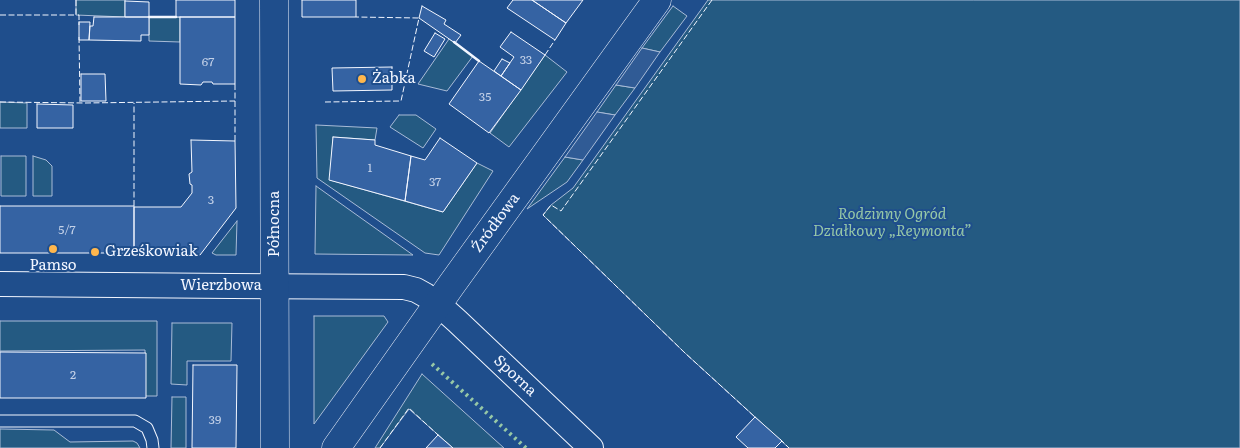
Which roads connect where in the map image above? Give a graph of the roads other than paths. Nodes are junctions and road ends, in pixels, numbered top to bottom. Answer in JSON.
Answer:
{"nodes":[{"id":1,"x":274,"y":0,"type":"edge"},
{"id":2,"x":657,"y":0,"type":"edge"},
{"id":3,"x":0,"y":284,"type":"edge"},
{"id":4,"x":275,"y":286,"type":"junction"},
{"id":5,"x":438,"y":304,"type":"junction"},
{"id":6,"x":0,"y":421,"type":"edge"},
{"id":7,"x":153,"y":448,"type":"edge"},
{"id":8,"x":275,"y":448,"type":"edge"},
{"id":9,"x":336,"y":448,"type":"edge"},
{"id":10,"x":591,"y":448,"type":"edge"}],
"edges":[{"from":1,"to":4,"type":"street","name":"Północna"},
{"from":2,"to":5,"type":"street","name":"Źródłowa"},
{"from":3,"to":4,"type":"street","name":"Wierzbowa"},
{"from":4,"to":5,"type":"street","name":"Wierzbowa"},
{"from":4,"to":8,"type":"street","name":"Północna"},
{"from":5,"to":9,"type":"street","name":"Źródłowa"},
{"from":5,"to":10,"type":"street","name":"Sporna"},
{"from":6,"to":7,"type":"lane"}]}
